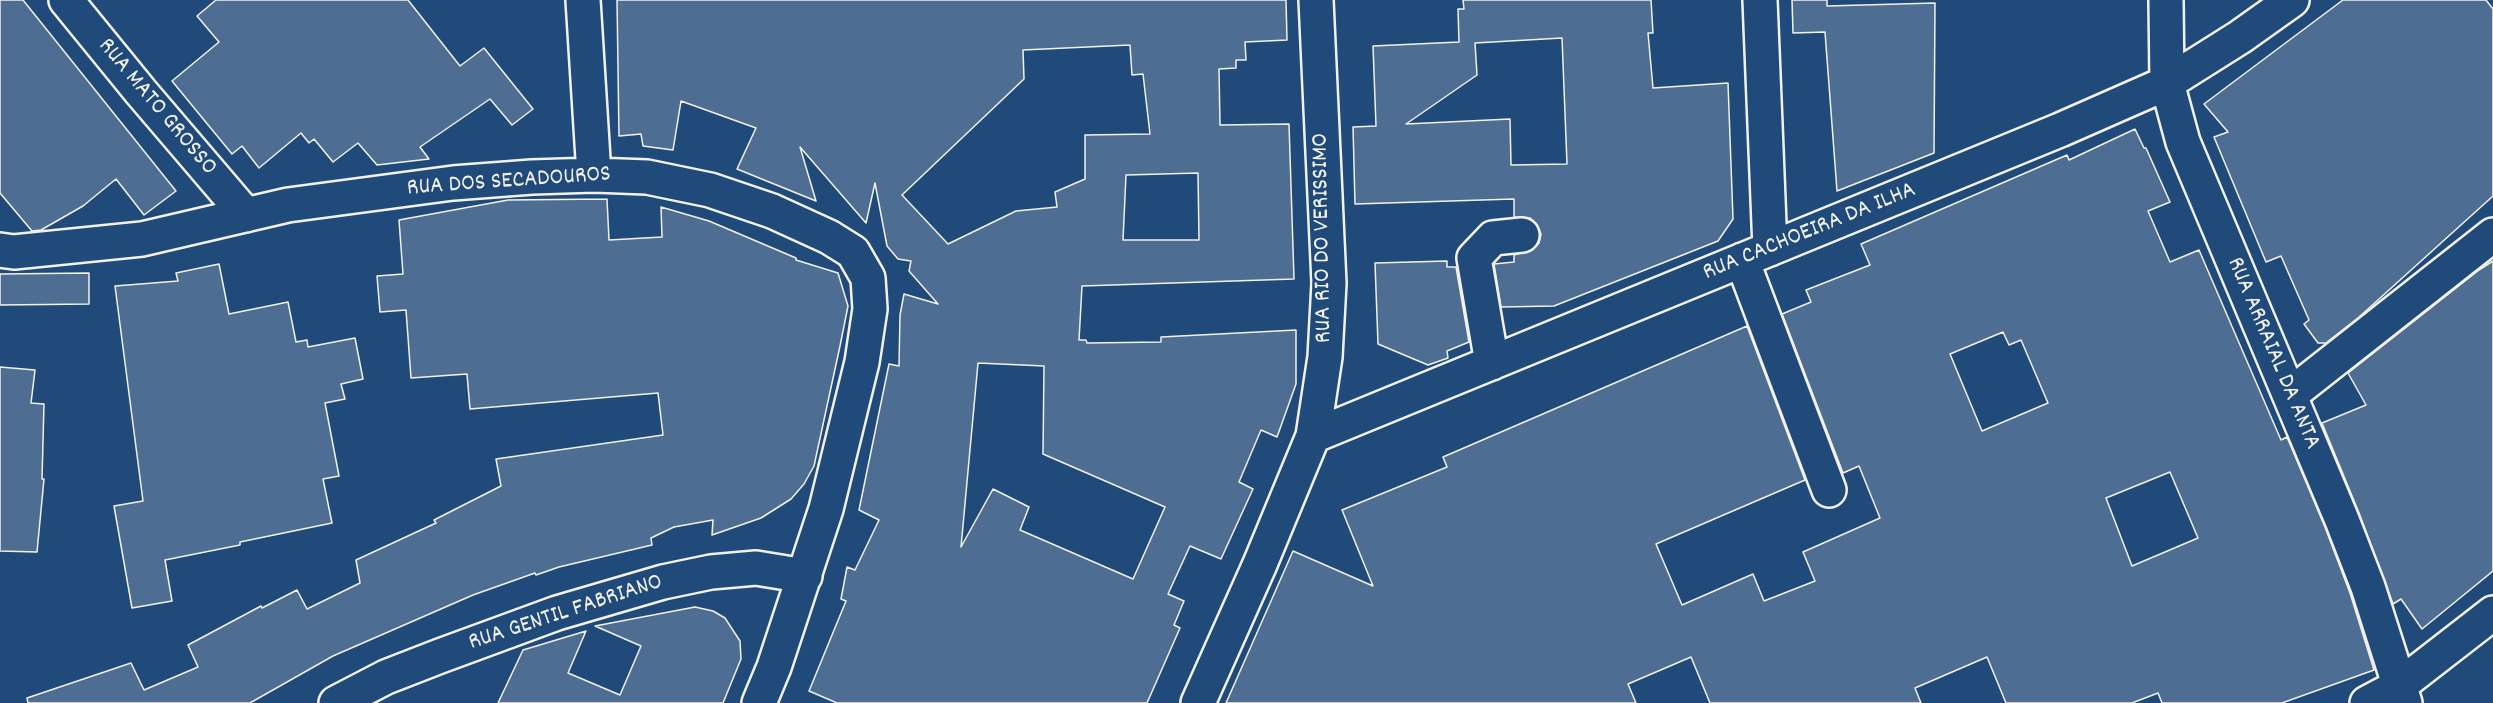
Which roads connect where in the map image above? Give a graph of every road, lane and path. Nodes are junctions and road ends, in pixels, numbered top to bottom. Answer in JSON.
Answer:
{"nodes":[{"id":1,"x":66,"y":0,"type":"edge"},
{"id":2,"x":584,"y":0,"type":"edge"},
{"id":3,"x":1316,"y":0,"type":"edge"},
{"id":4,"x":1760,"y":0,"type":"edge"},
{"id":5,"x":2166,"y":0,"type":"edge"},
{"id":6,"x":2292,"y":0,"type":"edge"},
{"id":7,"x":2167,"y":83,"type":"junction"},
{"id":8,"x":594,"y":176,"type":"junction"},
{"id":9,"x":246,"y":214,"type":"junction"},
{"id":10,"x":2493,"y":235,"type":"edge"},
{"id":11,"x":1522,"y":236,"type":"dead end"},
{"id":12,"x":0,"y":250,"type":"edge"},
{"id":13,"x":1756,"y":255,"type":"junction"},
{"id":14,"x":1492,"y":363,"type":"junction"},
{"id":15,"x":2290,"y":395,"type":"junction"},
{"id":16,"x":1313,"y":436,"type":"junction"},
{"id":17,"x":1829,"y":490,"type":"dead end"},
{"id":18,"x":805,"y":576,"type":"junction"},
{"id":19,"x":2493,"y":613,"type":"edge"},
{"id":20,"x":2402,"y":695,"type":"edge"},
{"id":21,"x":336,"y":703,"type":"edge"},
{"id":22,"x":759,"y":703,"type":"edge"},
{"id":23,"x":1198,"y":703,"type":"edge"},
{"id":24,"x":2367,"y":703,"type":"edge"}],
"edges":[{"from":1,"to":9,"type":"street","name":"RUA MATO GROSSO"},
{"from":2,"to":8,"type":"street"},
{"from":3,"to":16,"type":"street","name":"RUA RIO DO VERISSIMO"},
{"from":4,"to":13,"type":"street"},
{"from":5,"to":7,"type":"street","name":"RUA ARRAIAL DA ANTA"},
{"from":6,"to":7,"type":"street","name":"RUA CACHOEIRA DA ILHA"},
{"from":7,"to":13,"type":"street","name":"RUA CACHOEIRA DA ILHA"},
{"from":7,"to":15,"type":"street","name":"RUA ARRAIAL DA ANTA"},
{"from":8,"to":9,"type":"street","name":"RUA DOS SECADOUROS"},
{"from":8,"to":18,"type":"street","name":"RUA DOS SECADOUROS"},
{"from":9,"to":12,"type":"street","name":"RUA DOS SECADOUROS"},
{"from":10,"to":15,"type":"street"},
{"from":11,"to":14,"type":"street"},
{"from":13,"to":14,"type":"street","name":"RUA CACHOEIRA DA ILHA"},
{"from":13,"to":17,"type":"street"},
{"from":14,"to":16,"type":"street","name":"RUA CACHOEIRA DA ILHA"},
{"from":15,"to":20,"type":"street","name":"RUA ARRAIAL DA ANTA"},
{"from":16,"to":23,"type":"street","name":"RUA RIO DO VERISSIMO"},
{"from":18,"to":21,"type":"street","name":"RUA GENTIL FABRIANO"},
{"from":18,"to":22,"type":"street","name":"RUA DOS SECADOUROS"},
{"from":19,"to":20,"type":"street"},
{"from":20,"to":24,"type":"street"}]}
